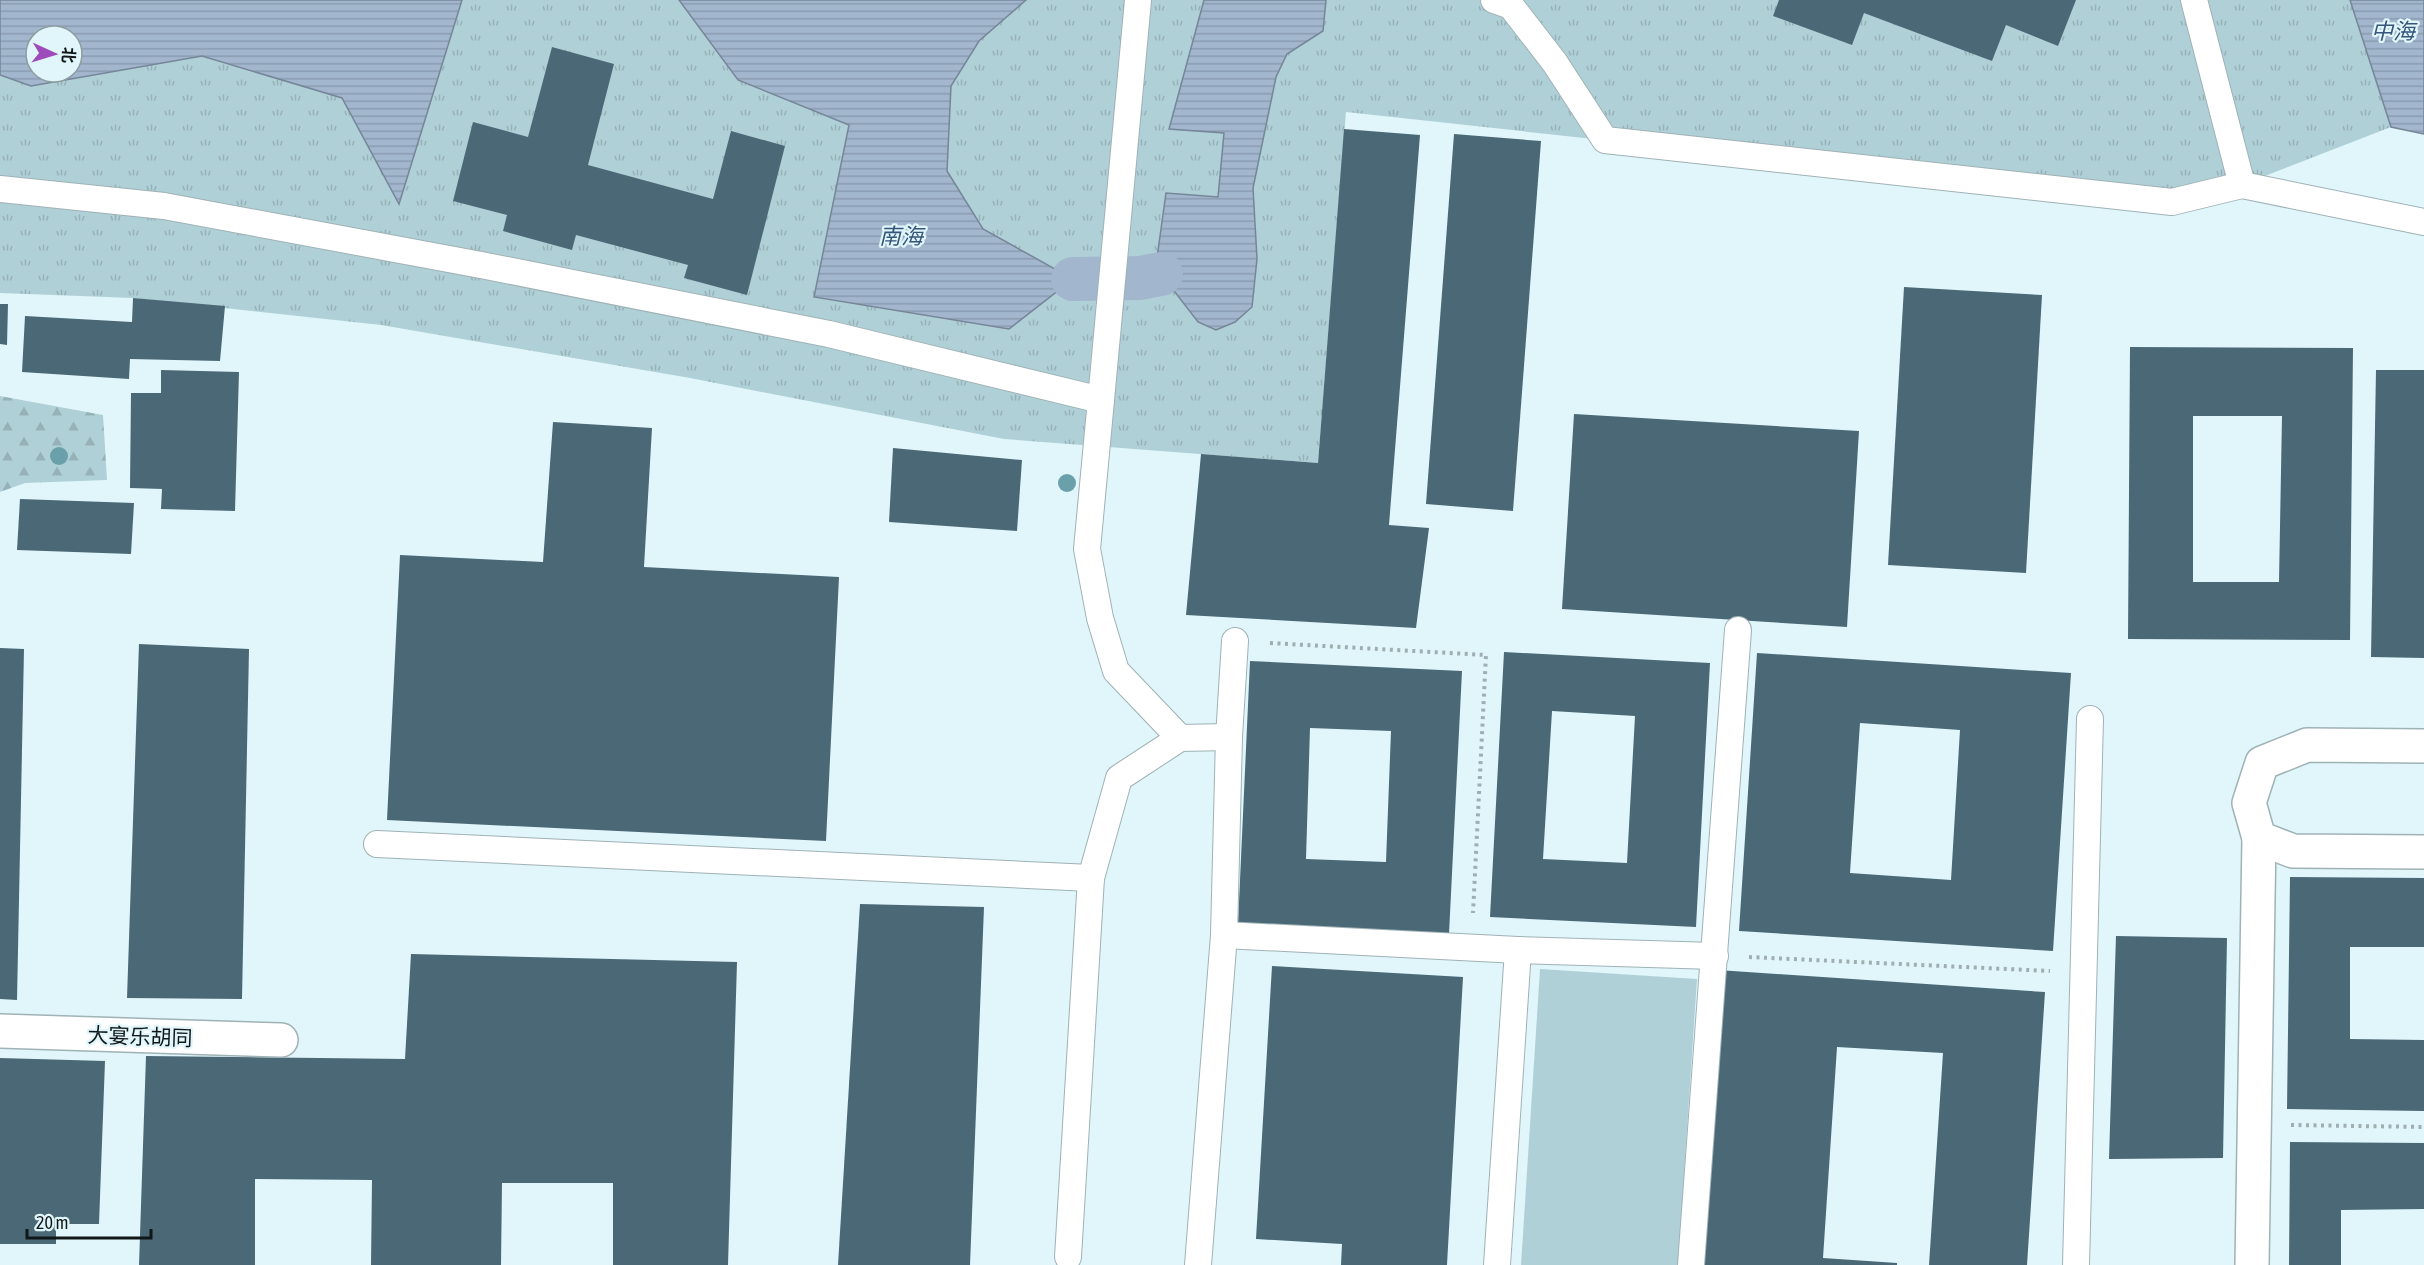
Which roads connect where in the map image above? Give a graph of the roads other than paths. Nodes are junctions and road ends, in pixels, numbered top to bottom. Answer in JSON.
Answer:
{"nodes":[{"id":1,"x":1494,"y":0,"type":"edge"},
{"id":2,"x":2194,"y":0,"type":"edge"},
{"id":3,"x":1138,"y":1,"type":"edge"},
{"id":4,"x":2242,"y":185,"type":"junction"},
{"id":5,"x":0,"y":189,"type":"edge"},
{"id":6,"x":2424,"y":222,"type":"edge"},
{"id":7,"x":1101,"y":400,"type":"junction"},
{"id":8,"x":1738,"y":630,"type":"dead end"},
{"id":9,"x":1235,"y":641,"type":"road end"},
{"id":10,"x":2090,"y":719,"type":"dead end"},
{"id":11,"x":1229,"y":737,"type":"junction"},
{"id":12,"x":1180,"y":738,"type":"junction"},
{"id":13,"x":2424,"y":746,"type":"edge"},
{"id":14,"x":2259,"y":838,"type":"junction"},
{"id":15,"x":377,"y":844,"type":"dead end"},
{"id":16,"x":2424,"y":852,"type":"edge"},
{"id":17,"x":1091,"y":878,"type":"junction"},
{"id":18,"x":1224,"y":935,"type":"junction"},
{"id":19,"x":1518,"y":950,"type":"junction"},
{"id":20,"x":1715,"y":956,"type":"junction"},
{"id":21,"x":0,"y":1031,"type":"edge"},
{"id":22,"x":280,"y":1040,"type":"dead end"},
{"id":23,"x":1068,"y":1257,"type":"dead end"},
{"id":24,"x":1198,"y":1265,"type":"edge"},
{"id":25,"x":1497,"y":1265,"type":"edge"},
{"id":26,"x":1691,"y":1265,"type":"edge"},
{"id":27,"x":2076,"y":1265,"type":"edge"},
{"id":28,"x":2252,"y":1265,"type":"edge"}],
"edges":[{"from":1,"to":4,"type":"lane"},
{"from":2,"to":4,"type":"lane"},
{"from":3,"to":7,"type":"lane"},
{"from":4,"to":6,"type":"lane"},
{"from":5,"to":7,"type":"lane"},
{"from":7,"to":12,"type":"lane"},
{"from":8,"to":20,"type":"lane"},
{"from":9,"to":11,"type":"lane"},
{"from":10,"to":27,"type":"lane"},
{"from":11,"to":12,"type":"lane"},
{"from":11,"to":18,"type":"lane"},
{"from":12,"to":17,"type":"lane"},
{"from":13,"to":14,"type":"street"},
{"from":14,"to":16,"type":"street"},
{"from":14,"to":28,"type":"street"},
{"from":15,"to":17,"type":"lane"},
{"from":17,"to":23,"type":"lane"},
{"from":18,"to":19,"type":"lane"},
{"from":18,"to":24,"type":"lane"},
{"from":19,"to":20,"type":"lane"},
{"from":19,"to":25,"type":"lane"},
{"from":20,"to":26,"type":"lane"},
{"from":21,"to":22,"type":"street","name":"大宴乐胡同"}]}
